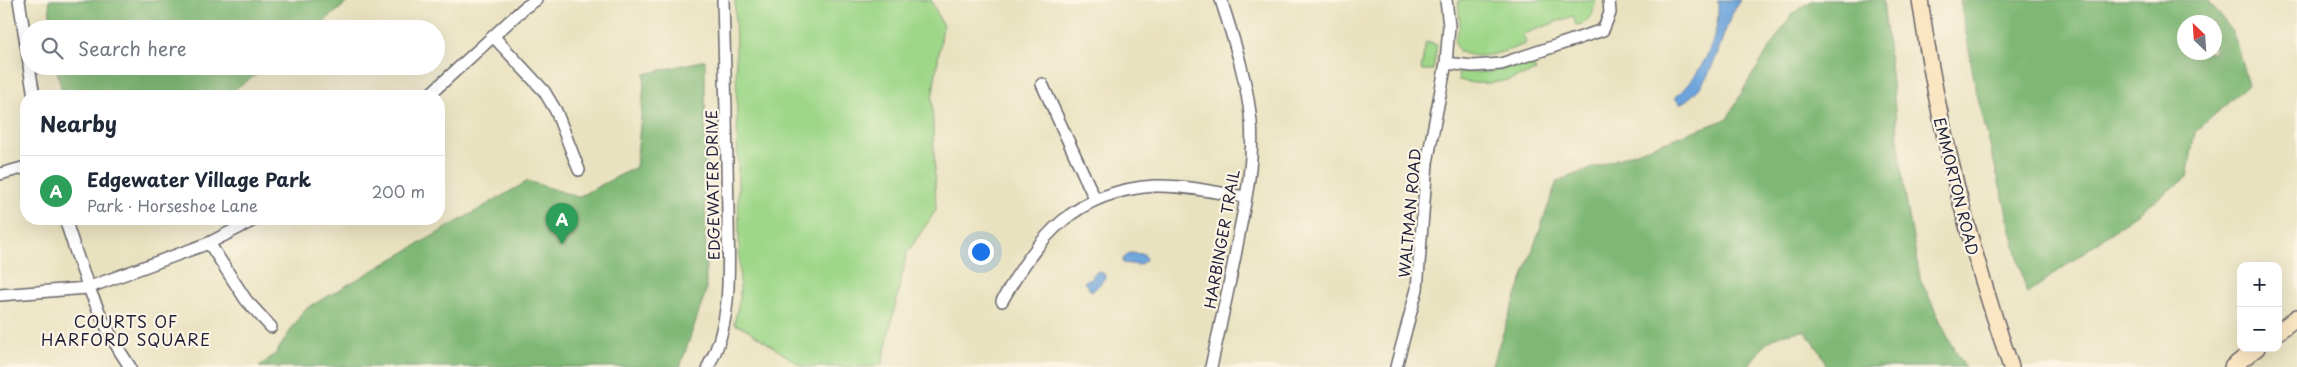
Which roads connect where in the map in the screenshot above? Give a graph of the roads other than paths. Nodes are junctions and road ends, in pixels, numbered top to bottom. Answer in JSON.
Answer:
{"nodes":[{"id":1,"x":20,"y":0,"type":"edge"},
{"id":2,"x":536,"y":0,"type":"edge"},
{"id":3,"x":723,"y":0,"type":"edge"},
{"id":4,"x":1222,"y":0,"type":"edge"},
{"id":5,"x":1446,"y":0,"type":"edge"},
{"id":6,"x":1610,"y":0,"type":"edge"},
{"id":7,"x":1920,"y":0,"type":"edge"},
{"id":8,"x":23,"y":20,"type":"edge"},
{"id":9,"x":494,"y":37,"type":"junction"},
{"id":10,"x":1446,"y":63,"type":"junction"},
{"id":11,"x":31,"y":75,"type":"edge"},
{"id":12,"x":1042,"y":84,"type":"dead end"},
{"id":13,"x":33,"y":90,"type":"edge"},
{"id":14,"x":435,"y":90,"type":"edge"},
{"id":15,"x":20,"y":169,"type":"edge"},
{"id":16,"x":579,"y":170,"type":"dead end"},
{"id":17,"x":0,"y":174,"type":"edge"},
{"id":18,"x":1246,"y":198,"type":"junction"},
{"id":19,"x":1095,"y":199,"type":"junction"},
{"id":20,"x":67,"y":225,"type":"edge"},
{"id":21,"x":244,"y":225,"type":"edge"},
{"id":22,"x":209,"y":243,"type":"junction"},
{"id":23,"x":87,"y":288,"type":"junction"},
{"id":24,"x":0,"y":295,"type":"edge"},
{"id":25,"x":1002,"y":301,"type":"dead end"},
{"id":26,"x":2297,"y":317,"type":"edge"},
{"id":27,"x":271,"y":327,"type":"dead end"},
{"id":28,"x":2282,"y":329,"type":"edge"},
{"id":29,"x":2252,"y":352,"type":"edge"},
{"id":30,"x":130,"y":367,"type":"edge"},
{"id":31,"x":708,"y":367,"type":"edge"},
{"id":32,"x":1211,"y":367,"type":"edge"},
{"id":33,"x":1396,"y":367,"type":"edge"},
{"id":34,"x":2011,"y":367,"type":"edge"},
{"id":35,"x":2232,"y":367,"type":"edge"}],
"edges":[{"from":1,"to":8,"type":"street"},
{"from":2,"to":9,"type":"street"},
{"from":3,"to":31,"type":"street","name":"EDGEWATER DRIVE"},
{"from":4,"to":18,"type":"street","name":"HARBINGER TRAIL"},
{"from":5,"to":10,"type":"street","name":"WALTMAN ROAD"},
{"from":6,"to":10,"type":"street"},
{"from":7,"to":34,"type":"main road","name":"EMMORTON ROAD"},
{"from":9,"to":14,"type":"street"},
{"from":9,"to":16,"type":"street"},
{"from":10,"to":33,"type":"street","name":"WALTMAN ROAD"},
{"from":11,"to":13,"type":"street"},
{"from":12,"to":19,"type":"street"},
{"from":15,"to":17,"type":"street"},
{"from":18,"to":19,"type":"street"},
{"from":18,"to":32,"type":"street","name":"HARBINGER TRAIL"},
{"from":19,"to":25,"type":"street"},
{"from":20,"to":23,"type":"street"},
{"from":21,"to":22,"type":"street"},
{"from":22,"to":23,"type":"street"},
{"from":22,"to":27,"type":"street"},
{"from":23,"to":24,"type":"street"},
{"from":23,"to":30,"type":"street"},
{"from":26,"to":28,"type":"main road"},
{"from":29,"to":35,"type":"main road"}]}
